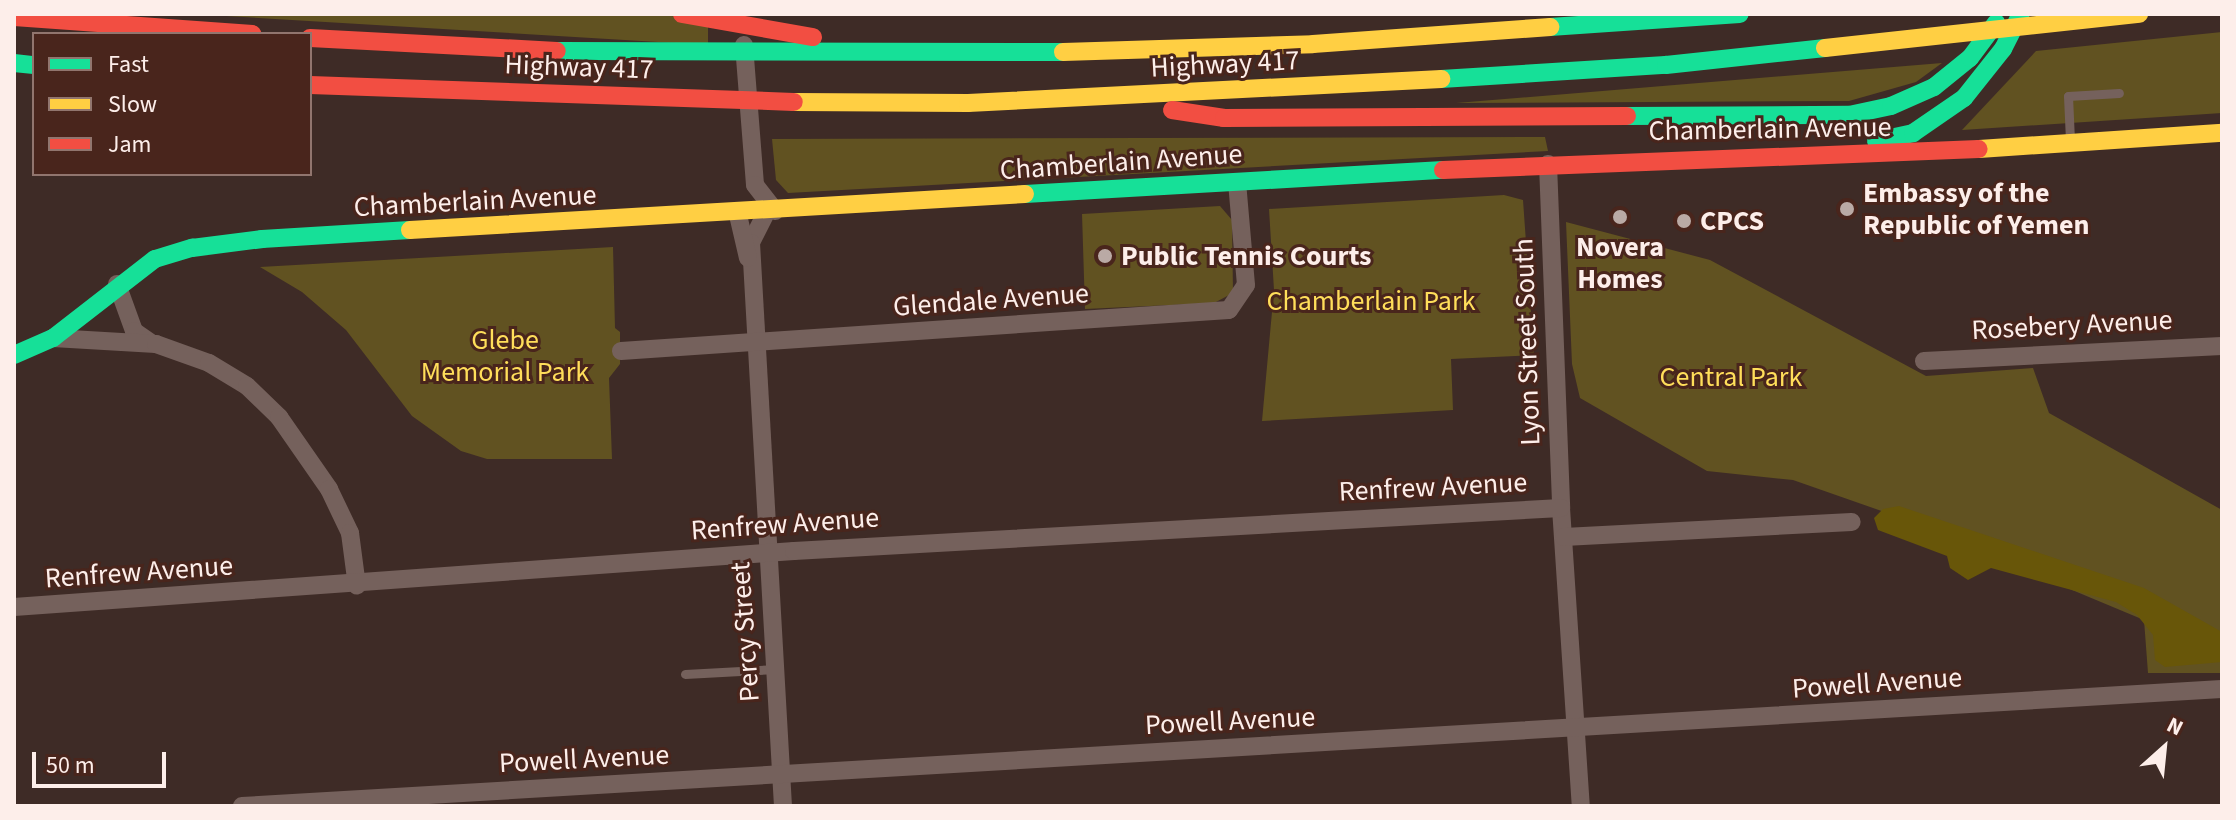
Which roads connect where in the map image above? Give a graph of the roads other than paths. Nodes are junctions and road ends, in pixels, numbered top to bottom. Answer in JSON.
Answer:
{"nodes":[{"id":1,"x":682,"y":14,"type":"edge"},
{"id":2,"x":742,"y":14,"type":"edge"},
{"id":3,"x":1740,"y":14,"type":"edge"},
{"id":4,"x":2001,"y":14,"type":"edge"},
{"id":5,"x":2139,"y":14,"type":"edge"},
{"id":6,"x":15,"y":18,"type":"edge"},
{"id":7,"x":2027,"y":20,"type":"edge"},
{"id":8,"x":222,"y":32,"type":"edge"},
{"id":9,"x":312,"y":38,"type":"edge"},
{"id":10,"x":909,"y":52,"type":"junction"},
{"id":11,"x":312,"y":85,"type":"edge"},
{"id":12,"x":2119,"y":93,"type":"dead end"},
{"id":13,"x":1081,"y":99,"type":"junction"},
{"id":14,"x":2222,"y":133,"type":"edge"},
{"id":15,"x":2070,"y":143,"type":"junction"},
{"id":16,"x":1796,"y":153,"type":"junction"},
{"id":17,"x":1548,"y":164,"type":"junction"},
{"id":18,"x":1237,"y":182,"type":"junction"},
{"id":19,"x":772,"y":213,"type":"junction"},
{"id":20,"x":738,"y":215,"type":"junction"},
{"id":21,"x":752,"y":264,"type":"junction"},
{"id":22,"x":117,"y":284,"type":"junction"},
{"id":23,"x":53,"y":338,"type":"junction"},
{"id":24,"x":14,"y":340,"type":"edge"},
{"id":25,"x":150,"y":342,"type":"junction"},
{"id":26,"x":757,"y":342,"type":"junction"},
{"id":27,"x":2222,"y":346,"type":"edge"},
{"id":28,"x":621,"y":351,"type":"dead end"},
{"id":29,"x":14,"y":355,"type":"edge"},
{"id":30,"x":1924,"y":361,"type":"dead end"},
{"id":31,"x":1561,"y":508,"type":"junction"},
{"id":32,"x":1852,"y":522,"type":"dead end"},
{"id":33,"x":1564,"y":537,"type":"junction"},
{"id":34,"x":768,"y":553,"type":"junction"},
{"id":35,"x":357,"y":586,"type":"junction"},
{"id":36,"x":14,"y":607,"type":"edge"},
{"id":37,"x":777,"y":669,"type":"junction"},
{"id":38,"x":685,"y":674,"type":"dead end"},
{"id":39,"x":2222,"y":689,"type":"edge"},
{"id":40,"x":1577,"y":730,"type":"junction"},
{"id":41,"x":782,"y":776,"type":"junction"},
{"id":42,"x":242,"y":806,"type":"edge"},
{"id":43,"x":783,"y":806,"type":"edge"},
{"id":44,"x":1581,"y":806,"type":"edge"}],
"edges":[{"from":1,"to":10,"type":"main road"},
{"from":2,"to":19,"type":"street"},
{"from":3,"to":10,"type":"main road"},
{"from":4,"to":13,"type":"main road"},
{"from":5,"to":7,"type":"main road","name":"Highway 417"},
{"from":6,"to":8,"type":"main road"},
{"from":7,"to":13,"type":"main road","name":"Highway 417"},
{"from":7,"to":16,"type":"main road"},
{"from":9,"to":10,"type":"main road"},
{"from":11,"to":13,"type":"main road","name":"Highway 417"},
{"from":12,"to":15,"type":"lane"},
{"from":14,"to":15,"type":"main road","name":"Chamberlain Avenue"},
{"from":15,"to":16,"type":"main road","name":"Chamberlain Avenue"},
{"from":16,"to":17,"type":"main road","name":"Chamberlain Avenue"},
{"from":17,"to":18,"type":"main road","name":"Chamberlain Avenue"},
{"from":17,"to":31,"type":"street","name":"Lyon Street South"},
{"from":18,"to":19,"type":"main road","name":"Chamberlain Avenue"},
{"from":18,"to":26,"type":"street","name":"Glendale Avenue"},
{"from":19,"to":20,"type":"main road","name":"Chamberlain Avenue"},
{"from":19,"to":21,"type":"street","name":"Percy Street"},
{"from":20,"to":21,"type":"street","name":"Percy Street"},
{"from":20,"to":22,"type":"main road","name":"Chamberlain Avenue"},
{"from":21,"to":26,"type":"street","name":"Percy Street"},
{"from":22,"to":23,"type":"main road","name":"Chamberlain Avenue"},
{"from":22,"to":25,"type":"street"},
{"from":23,"to":24,"type":"main road"},
{"from":23,"to":25,"type":"street"},
{"from":23,"to":29,"type":"main road","name":"Chamberlain Avenue"},
{"from":25,"to":35,"type":"street"},
{"from":26,"to":28,"type":"street","name":"Glendale Avenue"},
{"from":26,"to":34,"type":"street","name":"Percy Street"},
{"from":27,"to":30,"type":"street","name":"Rosebery Avenue"},
{"from":31,"to":33,"type":"street","name":"Lyon Street South"},
{"from":31,"to":34,"type":"street","name":"Renfrew Avenue"},
{"from":32,"to":33,"type":"street"},
{"from":33,"to":40,"type":"street","name":"Lyon Street South"},
{"from":34,"to":35,"type":"street","name":"Renfrew Avenue"},
{"from":34,"to":37,"type":"street","name":"Percy Street"},
{"from":35,"to":36,"type":"street","name":"Renfrew Avenue"},
{"from":37,"to":38,"type":"lane"},
{"from":37,"to":41,"type":"street","name":"Percy Street"},
{"from":39,"to":40,"type":"street","name":"Powell Avenue"},
{"from":40,"to":41,"type":"street","name":"Powell Avenue"},
{"from":40,"to":44,"type":"street","name":"Lyon Street South"},
{"from":41,"to":42,"type":"street","name":"Powell Avenue"},
{"from":41,"to":43,"type":"street","name":"Percy Street"}]}
